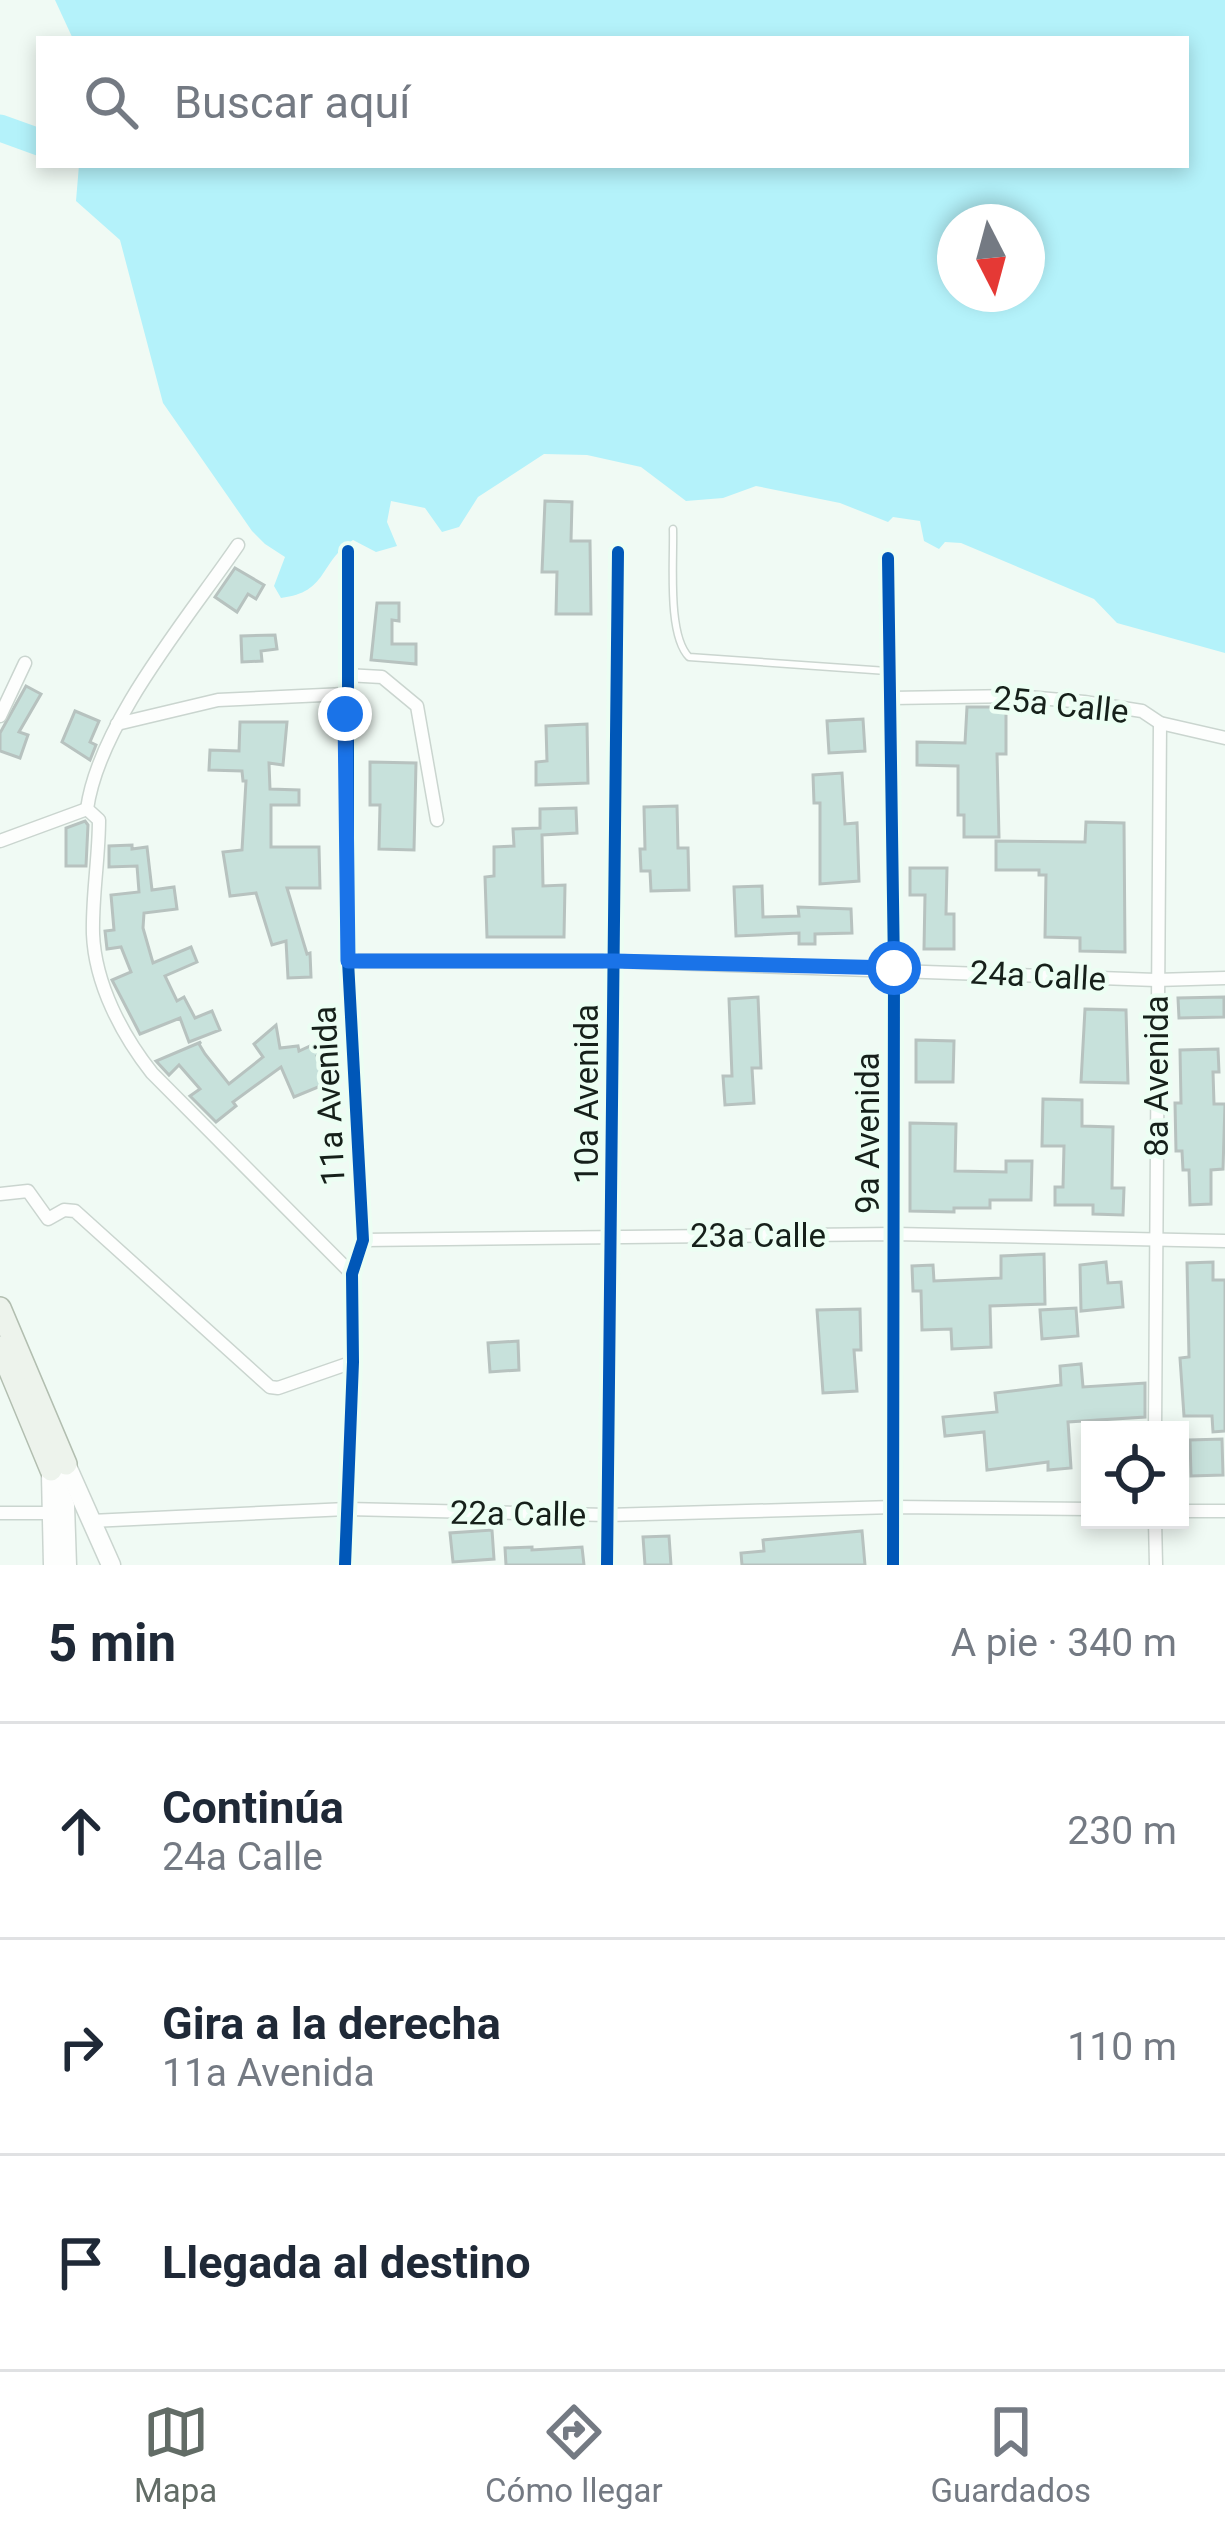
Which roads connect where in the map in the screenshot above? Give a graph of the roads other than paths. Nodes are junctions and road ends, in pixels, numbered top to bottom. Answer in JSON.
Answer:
{"nodes":[{"id":1,"x":674,"y":530,"type":"dead end"},
{"id":2,"x":238,"y":545,"type":"dead end"},
{"id":3,"x":348,"y":551,"type":"dead end"},
{"id":4,"x":618,"y":552,"type":"dead end"},
{"id":5,"x":888,"y":558,"type":"dead end"},
{"id":6,"x":25,"y":663,"type":"dead end"},
{"id":7,"x":891,"y":672,"type":"junction"},
{"id":8,"x":346,"y":675,"type":"junction"},
{"id":9,"x":345,"y":694,"type":"junction"},
{"id":10,"x":891,"y":698,"type":"junction"},
{"id":11,"x":0,"y":716,"type":"edge"},
{"id":12,"x":1160,"y":723,"type":"junction"},
{"id":13,"x":116,"y":724,"type":"junction"},
{"id":14,"x":1225,"y":738,"type":"edge"},
{"id":15,"x":87,"y":809,"type":"junction"},
{"id":16,"x":437,"y":820,"type":"dead end"},
{"id":17,"x":0,"y":842,"type":"edge"},
{"id":18,"x":348,"y":961,"type":"junction"},
{"id":19,"x":614,"y":961,"type":"junction"},
{"id":20,"x":894,"y":968,"type":"junction"},
{"id":21,"x":1225,"y":978,"type":"edge"},
{"id":22,"x":1156,"y":980,"type":"junction"},
{"id":23,"x":0,"y":1194,"type":"edge"},
{"id":24,"x":894,"y":1234,"type":"junction"},
{"id":25,"x":612,"y":1236,"type":"junction"},
{"id":26,"x":1157,"y":1239,"type":"junction"},
{"id":27,"x":363,"y":1240,"type":"junction"},
{"id":28,"x":1225,"y":1241,"type":"edge"},
{"id":29,"x":352,"y":1274,"type":"junction"},
{"id":30,"x":0,"y":1309,"type":"edge"},
{"id":31,"x":0,"y":1347,"type":"edge"},
{"id":32,"x":353,"y":1362,"type":"junction"},
{"id":33,"x":1155,"y":1421,"type":"edge"},
{"id":34,"x":58,"y":1467,"type":"junction"},
{"id":35,"x":894,"y":1507,"type":"junction"},
{"id":36,"x":347,"y":1509,"type":"junction"},
{"id":37,"x":1081,"y":1510,"type":"edge"},
{"id":38,"x":1189,"y":1510,"type":"edge"},
{"id":39,"x":1225,"y":1511,"type":"edge"},
{"id":40,"x":59,"y":1513,"type":"junction"},
{"id":41,"x":0,"y":1514,"type":"edge"},
{"id":42,"x":608,"y":1515,"type":"junction"},
{"id":43,"x":91,"y":1521,"type":"junction"},
{"id":44,"x":1155,"y":1529,"type":"edge"},
{"id":45,"x":53,"y":1565,"type":"edge"},
{"id":46,"x":68,"y":1565,"type":"edge"},
{"id":47,"x":111,"y":1565,"type":"edge"},
{"id":48,"x":345,"y":1565,"type":"edge"},
{"id":49,"x":607,"y":1565,"type":"edge"},
{"id":50,"x":893,"y":1565,"type":"edge"},
{"id":51,"x":1156,"y":1565,"type":"edge"}],
"edges":[{"from":1,"to":7,"type":"lane"},
{"from":2,"to":13,"type":"street"},
{"from":3,"to":8,"type":"street","name":"11a Avenida"},
{"from":4,"to":19,"type":"street","name":"10a Avenida"},
{"from":5,"to":7,"type":"street","name":"9a Avenida"},
{"from":6,"to":11,"type":"street"},
{"from":7,"to":10,"type":"street","name":"9a Avenida"},
{"from":8,"to":9,"type":"street","name":"11a Avenida"},
{"from":8,"to":16,"type":"street"},
{"from":9,"to":13,"type":"street"},
{"from":9,"to":18,"type":"street","name":"11a Avenida"},
{"from":10,"to":12,"type":"street","name":"25a Calle"},
{"from":10,"to":20,"type":"street","name":"9a Avenida"},
{"from":12,"to":14,"type":"street","name":"25a Calle"},
{"from":12,"to":22,"type":"street","name":"8a Avenida"},
{"from":13,"to":15,"type":"street"},
{"from":15,"to":17,"type":"street"},
{"from":15,"to":29,"type":"street"},
{"from":18,"to":19,"type":"street","name":"24a Calle"},
{"from":18,"to":27,"type":"street","name":"11a Avenida"},
{"from":19,"to":20,"type":"street","name":"24a Calle"},
{"from":19,"to":25,"type":"street","name":"10a Avenida"},
{"from":20,"to":22,"type":"street","name":"24a Calle"},
{"from":20,"to":24,"type":"street","name":"9a Avenida"},
{"from":21,"to":22,"type":"street","name":"24a Calle"},
{"from":22,"to":26,"type":"street","name":"8a Avenida"},
{"from":23,"to":32,"type":"street"},
{"from":24,"to":25,"type":"street","name":"23a Calle"},
{"from":24,"to":26,"type":"street","name":"23a Calle"},
{"from":24,"to":35,"type":"street","name":"9a Avenida"},
{"from":25,"to":27,"type":"street","name":"23a Calle"},
{"from":25,"to":42,"type":"street","name":"10a Avenida"},
{"from":26,"to":28,"type":"street","name":"23a Calle"},
{"from":26,"to":33,"type":"street","name":"8a Avenida"},
{"from":27,"to":29,"type":"street","name":"11a Avenida"},
{"from":29,"to":32,"type":"street","name":"11a Avenida"},
{"from":30,"to":34,"type":"main road"},
{"from":31,"to":34,"type":"main road"},
{"from":32,"to":36,"type":"street","name":"11a Avenida"},
{"from":34,"to":40,"type":"main road"},
{"from":34,"to":43,"type":"main road"},
{"from":35,"to":37,"type":"street","name":"22a Calle"},
{"from":35,"to":42,"type":"street","name":"22a Calle"},
{"from":35,"to":50,"type":"street","name":"9a Avenida"},
{"from":36,"to":42,"type":"street","name":"22a Calle"},
{"from":36,"to":43,"type":"street","name":"22a Calle"},
{"from":36,"to":48,"type":"street","name":"11a Avenida"},
{"from":38,"to":39,"type":"street"},
{"from":40,"to":41,"type":"street"},
{"from":40,"to":45,"type":"main road"},
{"from":40,"to":46,"type":"main road"},
{"from":42,"to":49,"type":"street","name":"10a Avenida"},
{"from":43,"to":47,"type":"main road"},
{"from":44,"to":51,"type":"street"}]}
